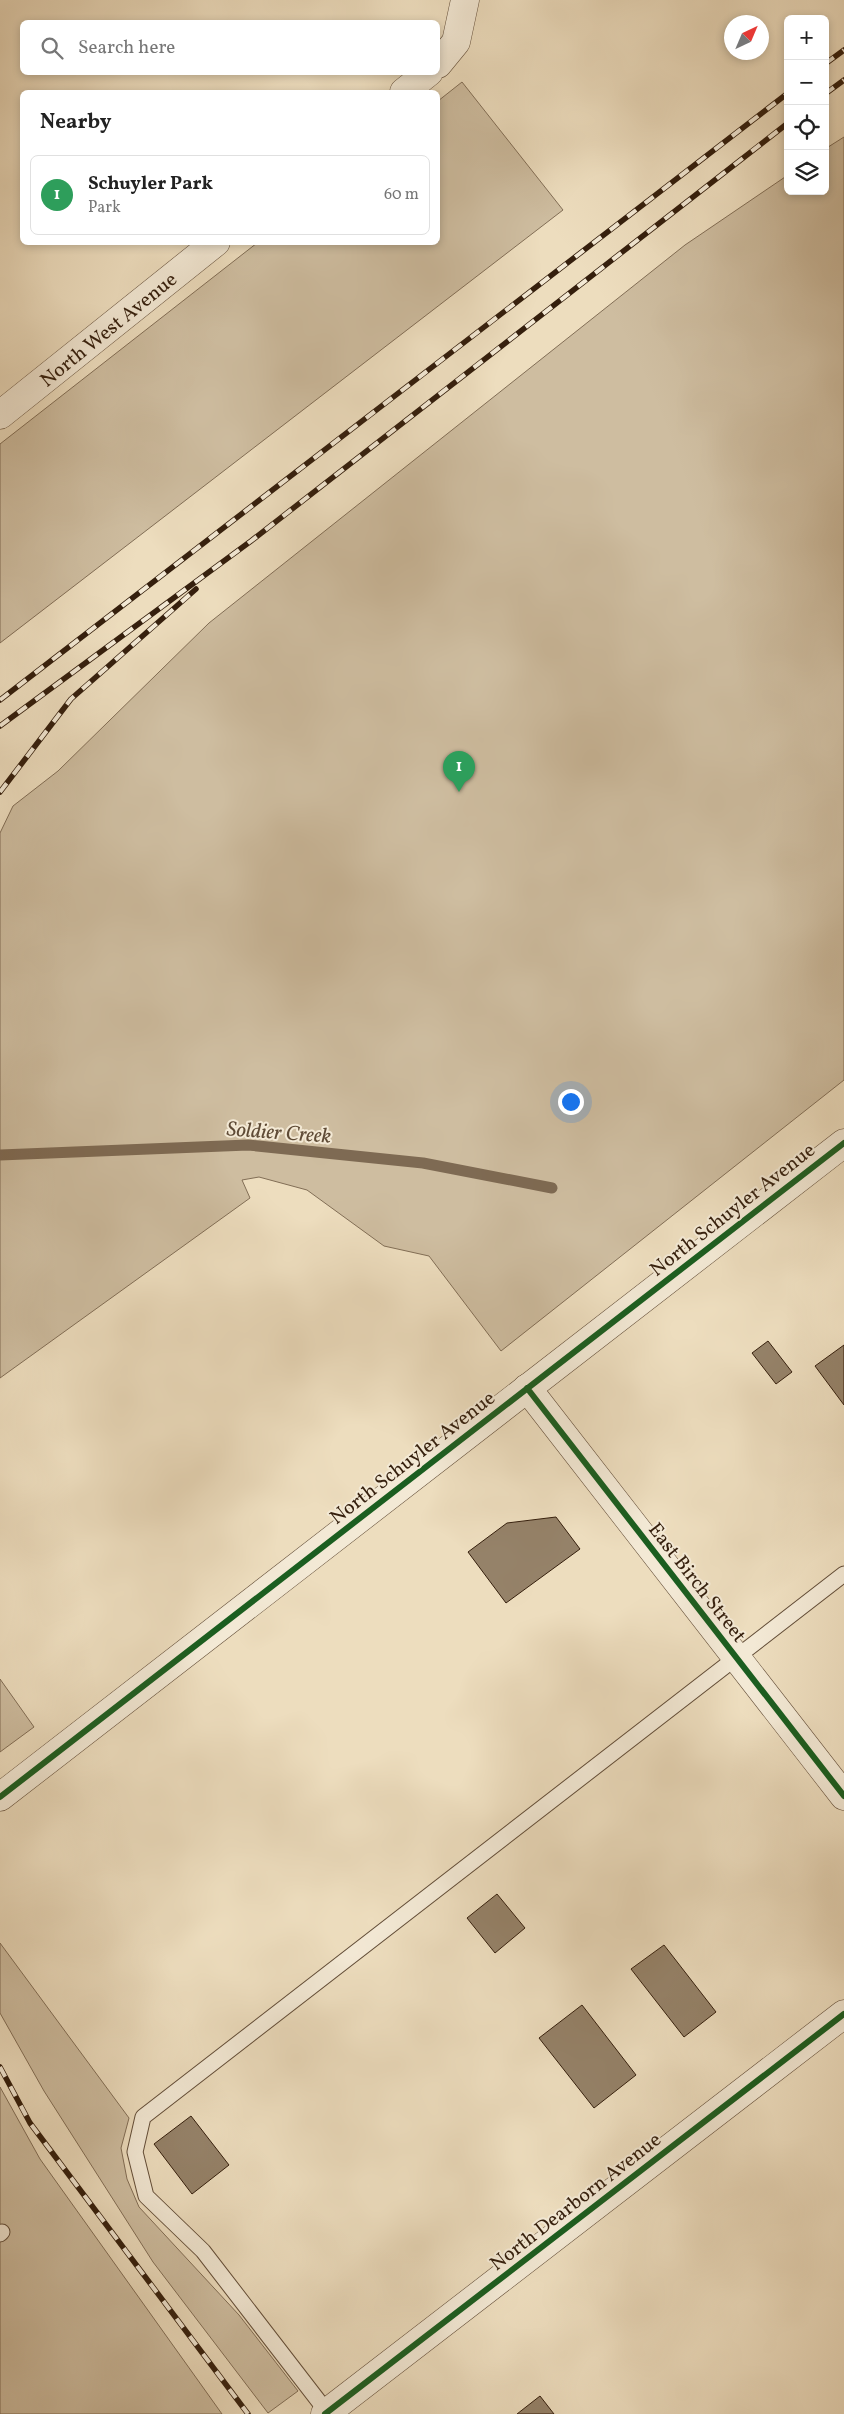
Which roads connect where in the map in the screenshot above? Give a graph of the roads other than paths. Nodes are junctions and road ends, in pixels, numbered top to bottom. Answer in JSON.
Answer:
{"nodes":[{"id":1,"x":464,"y":0,"type":"edge"},
{"id":2,"x":440,"y":62,"type":"edge"},
{"id":3,"x":425,"y":75,"type":"edge"},
{"id":4,"x":406,"y":90,"type":"edge"},
{"id":5,"x":212,"y":245,"type":"edge"},
{"id":6,"x":0,"y":415,"type":"edge"},
{"id":7,"x":844,"y":1142,"type":"edge"},
{"id":8,"x":527,"y":1388,"type":"junction"},
{"id":9,"x":844,"y":1574,"type":"edge"},
{"id":10,"x":736,"y":1657,"type":"junction"},
{"id":11,"x":844,"y":1796,"type":"edge"},
{"id":12,"x":0,"y":1797,"type":"edge"},
{"id":13,"x":844,"y":2014,"type":"edge"},
{"id":14,"x":326,"y":2413,"type":"edge"}],
"edges":[{"from":1,"to":2,"type":"street"},
{"from":3,"to":4,"type":"street"},
{"from":5,"to":6,"type":"street","name":"North West Avenue"},
{"from":7,"to":8,"type":"street","name":"North Schuyler Avenue"},
{"from":8,"to":10,"type":"street","name":"East Birch Street"},
{"from":8,"to":12,"type":"street","name":"North Schuyler Avenue"},
{"from":9,"to":10,"type":"lane"},
{"from":10,"to":11,"type":"street","name":"East Birch Street"},
{"from":10,"to":14,"type":"lane"},
{"from":13,"to":14,"type":"street","name":"North Dearborn Avenue"}]}
